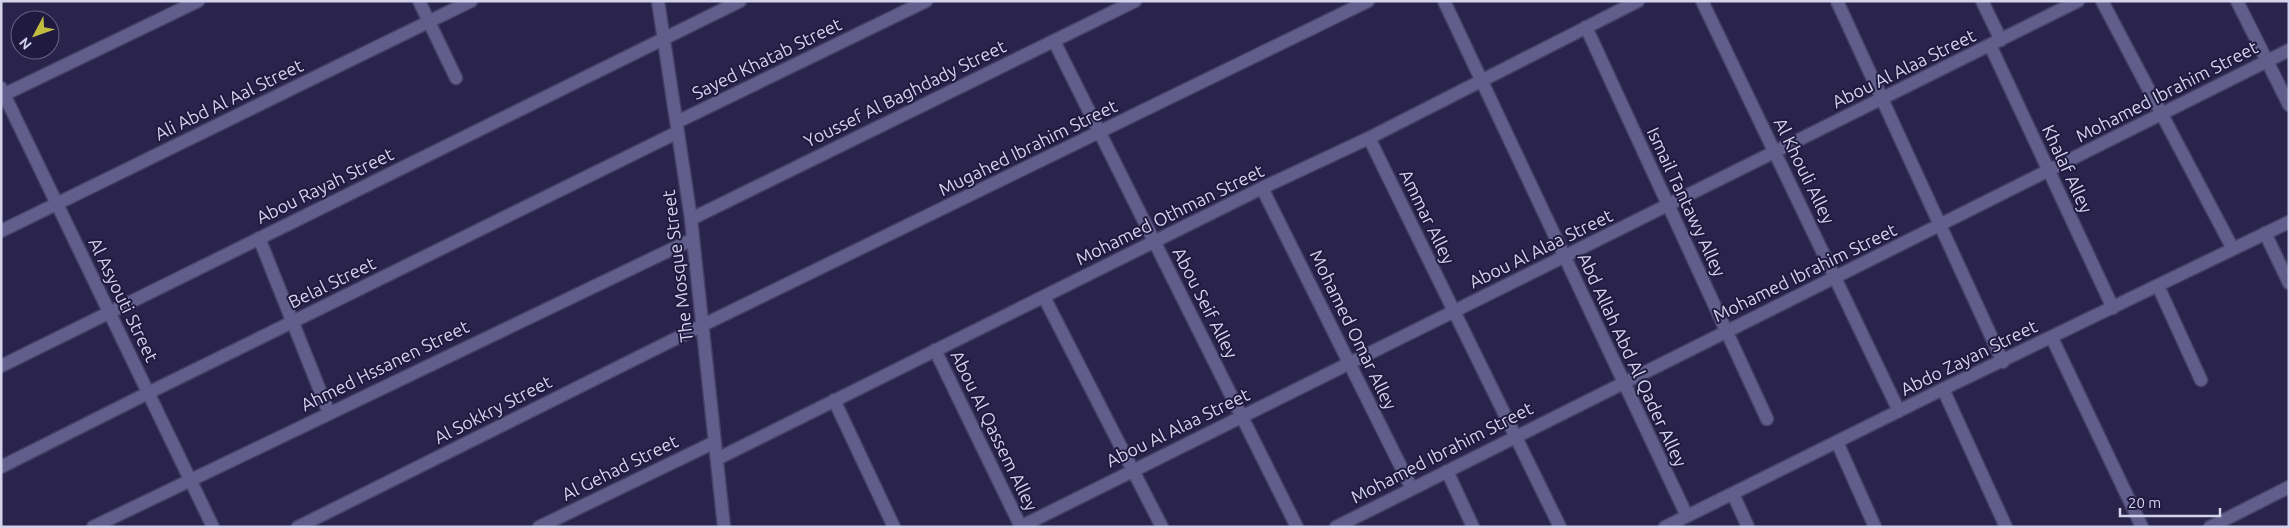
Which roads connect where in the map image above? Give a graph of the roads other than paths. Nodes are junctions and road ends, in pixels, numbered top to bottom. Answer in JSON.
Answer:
{"nodes":[{"id":1,"x":198,"y":1,"type":"edge"},
{"id":2,"x":419,"y":1,"type":"edge"},
{"id":3,"x":472,"y":1,"type":"edge"},
{"id":4,"x":658,"y":1,"type":"edge"},
{"id":5,"x":740,"y":1,"type":"edge"},
{"id":6,"x":926,"y":1,"type":"edge"},
{"id":7,"x":1135,"y":1,"type":"edge"},
{"id":8,"x":1368,"y":1,"type":"edge"},
{"id":9,"x":1444,"y":1,"type":"edge"},
{"id":10,"x":1638,"y":1,"type":"edge"},
{"id":11,"x":1702,"y":1,"type":"edge"},
{"id":12,"x":1837,"y":1,"type":"edge"},
{"id":13,"x":1982,"y":1,"type":"edge"},
{"id":14,"x":2078,"y":1,"type":"edge"},
{"id":15,"x":2102,"y":1,"type":"edge"},
{"id":16,"x":2237,"y":1,"type":"edge"},
{"id":17,"x":1118,"y":5,"type":"edge"},
{"id":18,"x":428,"y":22,"type":"junction"},
{"id":19,"x":1586,"y":27,"type":"junction"},
{"id":20,"x":664,"y":38,"type":"junction"},
{"id":21,"x":1054,"y":41,"type":"junction"},
{"id":22,"x":1996,"y":43,"type":"junction"},
{"id":23,"x":2289,"y":50,"type":"edge"},
{"id":24,"x":2267,"y":60,"type":"junction"},
{"id":25,"x":456,"y":78,"type":"dead end"},
{"id":26,"x":1481,"y":79,"type":"junction"},
{"id":27,"x":2,"y":93,"type":"edge"},
{"id":28,"x":1882,"y":99,"type":"junction"},
{"id":29,"x":2289,"y":105,"type":"edge"},
{"id":30,"x":2161,"y":114,"type":"junction"},
{"id":31,"x":677,"y":127,"type":"junction"},
{"id":32,"x":1100,"y":132,"type":"junction"},
{"id":33,"x":1369,"y":138,"type":"junction"},
{"id":34,"x":1775,"y":152,"type":"junction"},
{"id":35,"x":2049,"y":171,"type":"junction"},
{"id":36,"x":1262,"y":188,"type":"junction"},
{"id":37,"x":57,"y":204,"type":"junction"},
{"id":38,"x":1668,"y":205,"type":"junction"},
{"id":39,"x":691,"y":219,"type":"junction"},
{"id":40,"x":2289,"y":222,"type":"edge"},
{"id":41,"x":1940,"y":226,"type":"junction"},
{"id":42,"x":1,"y":231,"type":"edge"},
{"id":43,"x":2265,"y":234,"type":"junction"},
{"id":44,"x":259,"y":238,"type":"junction"},
{"id":45,"x":693,"y":238,"type":"junction"},
{"id":46,"x":1154,"y":242,"type":"junction"},
{"id":47,"x":2233,"y":249,"type":"junction"},
{"id":48,"x":1565,"y":257,"type":"junction"},
{"id":49,"x":1836,"y":278,"type":"junction"},
{"id":50,"x":2289,"y":283,"type":"edge"},
{"id":51,"x":2158,"y":286,"type":"junction"},
{"id":52,"x":1044,"y":297,"type":"junction"},
{"id":53,"x":2113,"y":308,"type":"junction"},
{"id":54,"x":1454,"y":311,"type":"junction"},
{"id":55,"x":109,"y":312,"type":"junction"},
{"id":56,"x":292,"y":322,"type":"junction"},
{"id":57,"x":702,"y":325,"type":"junction"},
{"id":58,"x":1726,"y":331,"type":"junction"},
{"id":59,"x":2052,"y":338,"type":"junction"},
{"id":60,"x":935,"y":350,"type":"junction"},
{"id":61,"x":2003,"y":362,"type":"junction"},
{"id":62,"x":1349,"y":363,"type":"junction"},
{"id":63,"x":1,"y":366,"type":"edge"},
{"id":64,"x":2201,"y":380,"type":"dead end"},
{"id":65,"x":1623,"y":381,"type":"junction"},
{"id":66,"x":1943,"y":389,"type":"junction"},
{"id":67,"x":148,"y":393,"type":"junction"},
{"id":68,"x":834,"y":400,"type":"junction"},
{"id":69,"x":1899,"y":411,"type":"junction"},
{"id":70,"x":328,"y":413,"type":"junction"},
{"id":71,"x":1242,"y":416,"type":"junction"},
{"id":72,"x":1767,"y":419,"type":"dead end"},
{"id":73,"x":1516,"y":436,"type":"junction"},
{"id":74,"x":715,"y":442,"type":"junction"},
{"id":75,"x":1837,"y":442,"type":"junction"},
{"id":76,"x":717,"y":459,"type":"junction"},
{"id":77,"x":1,"y":468,"type":"edge"},
{"id":78,"x":1133,"y":470,"type":"junction"},
{"id":79,"x":1446,"y":471,"type":"junction"},
{"id":80,"x":190,"y":480,"type":"junction"},
{"id":81,"x":2289,"y":487,"type":"edge"},
{"id":82,"x":1412,"y":488,"type":"junction"},
{"id":83,"x":1733,"y":494,"type":"junction"},
{"id":84,"x":1687,"y":516,"type":"junction"},
{"id":85,"x":1350,"y":524,"type":"edge"},
{"id":86,"x":93,"y":527,"type":"edge"},
{"id":87,"x":213,"y":527,"type":"edge"},
{"id":88,"x":298,"y":527,"type":"edge"},
{"id":89,"x":540,"y":527,"type":"edge"},
{"id":90,"x":724,"y":527,"type":"edge"},
{"id":91,"x":894,"y":527,"type":"edge"},
{"id":92,"x":1020,"y":527,"type":"edge"},
{"id":93,"x":1162,"y":527,"type":"edge"},
{"id":94,"x":1297,"y":527,"type":"edge"},
{"id":95,"x":1336,"y":527,"type":"edge"},
{"id":96,"x":1473,"y":527,"type":"edge"},
{"id":97,"x":1560,"y":527,"type":"edge"},
{"id":98,"x":1665,"y":527,"type":"edge"},
{"id":99,"x":1748,"y":527,"type":"edge"},
{"id":100,"x":1875,"y":527,"type":"edge"},
{"id":101,"x":2006,"y":527,"type":"edge"},
{"id":102,"x":2142,"y":527,"type":"edge"},
{"id":103,"x":2210,"y":527,"type":"edge"}],
"edges":[{"from":1,"to":27,"type":"street"},
{"from":2,"to":18,"type":"street"},
{"from":3,"to":18,"type":"street","name":"Ali Abd Al Aal Street"},
{"from":4,"to":20,"type":"street","name":"The Mosque Street"},
{"from":5,"to":20,"type":"street","name":"Abou Rayah Street"},
{"from":6,"to":31,"type":"street","name":"Sayed Khatab Street"},
{"from":7,"to":17,"type":"street","name":"Youssef Al Baghdady Street"},
{"from":8,"to":32,"type":"street","name":"Mugahed Ibrahim Street"},
{"from":9,"to":26,"type":"street","name":"Abd Allah Abd Al Qader Alley"},
{"from":10,"to":19,"type":"street","name":"Mohamed Othman Street"},
{"from":11,"to":34,"type":"street","name":"Al Khouli Alley"},
{"from":12,"to":28,"type":"street"},
{"from":13,"to":22,"type":"street","name":"Khalaf Alley"},
{"from":14,"to":22,"type":"street","name":"Abou Al Alaa Street"},
{"from":15,"to":30,"type":"street"},
{"from":16,"to":24,"type":"street"},
{"from":17,"to":21,"type":"street","name":"Youssef Al Baghdady Street"},
{"from":18,"to":25,"type":"street"},
{"from":18,"to":37,"type":"street","name":"Ali Abd Al Aal Street"},
{"from":19,"to":26,"type":"street","name":"Mohamed Othman Street"},
{"from":19,"to":38,"type":"street","name":"Ismail Tantawy Alley"},
{"from":20,"to":31,"type":"street","name":"The Mosque Street"},
{"from":20,"to":44,"type":"street","name":"Abou Rayah Street"},
{"from":21,"to":32,"type":"street","name":"Abou Seif Alley"},
{"from":21,"to":39,"type":"street","name":"Youssef Al Baghdady Street"},
{"from":22,"to":28,"type":"street","name":"Abou Al Alaa Street"},
{"from":22,"to":35,"type":"street","name":"Khalaf Alley"},
{"from":23,"to":24,"type":"street","name":"Mohamed Ibrahim Street"},
{"from":24,"to":29,"type":"street"},
{"from":24,"to":30,"type":"street","name":"Mohamed Ibrahim Street"},
{"from":26,"to":33,"type":"street","name":"Mohamed Othman Street"},
{"from":26,"to":48,"type":"street","name":"Abd Allah Abd Al Qader Alley"},
{"from":27,"to":37,"type":"street","name":"Al Asyouti Street"},
{"from":28,"to":34,"type":"street","name":"Abou Al Alaa Street"},
{"from":28,"to":41,"type":"street"},
{"from":30,"to":35,"type":"street","name":"Mohamed Ibrahim Street"},
{"from":30,"to":47,"type":"street"},
{"from":31,"to":39,"type":"street","name":"The Mosque Street"},
{"from":31,"to":56,"type":"street","name":"Belal Street"},
{"from":32,"to":46,"type":"street","name":"Abou Seif Alley"},
{"from":32,"to":57,"type":"street","name":"Mugahed Ibrahim Street"},
{"from":33,"to":36,"type":"street","name":"Mohamed Othman Street"},
{"from":33,"to":54,"type":"street","name":"Ammar Alley"},
{"from":34,"to":38,"type":"street","name":"Abou Al Alaa Street"},
{"from":34,"to":49,"type":"street","name":"Al Khouli Alley"},
{"from":35,"to":41,"type":"street","name":"Mohamed Ibrahim Street"},
{"from":35,"to":53,"type":"street","name":"Khalaf Alley"},
{"from":36,"to":46,"type":"street","name":"Mohamed Othman Street"},
{"from":36,"to":62,"type":"street","name":"Mohamed Omar Alley"},
{"from":37,"to":42,"type":"street","name":"Ali Abd Al Aal Street"},
{"from":37,"to":55,"type":"street","name":"Al Asyouti Street"},
{"from":38,"to":48,"type":"street","name":"Abou Al Alaa Street"},
{"from":38,"to":58,"type":"street","name":"Ismail Tantawy Alley"},
{"from":39,"to":45,"type":"street","name":"The Mosque Street"},
{"from":40,"to":43,"type":"street","name":"Abdo Zayan Street"},
{"from":41,"to":49,"type":"street","name":"Mohamed Ibrahim Street"},
{"from":41,"to":61,"type":"street"},
{"from":43,"to":47,"type":"street","name":"Abdo Zayan Street"},
{"from":43,"to":50,"type":"street"},
{"from":44,"to":55,"type":"street","name":"Abou Rayah Street"},
{"from":44,"to":56,"type":"street"},
{"from":45,"to":57,"type":"street","name":"The Mosque Street"},
{"from":45,"to":70,"type":"street","name":"Ahmed Hssanen Street"},
{"from":46,"to":52,"type":"street","name":"Mohamed Othman Street"},
{"from":46,"to":71,"type":"street","name":"Abou Seif Alley"},
{"from":47,"to":51,"type":"street","name":"Abdo Zayan Street"},
{"from":48,"to":54,"type":"street","name":"Abou Al Alaa Street"},
{"from":48,"to":65,"type":"street","name":"Abd Allah Abd Al Qader Alley"},
{"from":49,"to":58,"type":"street","name":"Mohamed Ibrahim Street"},
{"from":49,"to":69,"type":"street","name":"Al Khouli Alley"},
{"from":51,"to":53,"type":"street","name":"Abdo Zayan Street"},
{"from":51,"to":64,"type":"street"},
{"from":52,"to":60,"type":"street","name":"Mohamed Othman Street"},
{"from":52,"to":78,"type":"street"},
{"from":53,"to":59,"type":"street","name":"Abdo Zayan Street"},
{"from":54,"to":62,"type":"street","name":"Abou Al Alaa Street"},
{"from":54,"to":73,"type":"street","name":"Ammar Alley"},
{"from":55,"to":63,"type":"street","name":"Abou Rayah Street"},
{"from":55,"to":67,"type":"street","name":"Al Asyouti Street"},
{"from":56,"to":67,"type":"street","name":"Belal Street"},
{"from":56,"to":70,"type":"street"},
{"from":57,"to":74,"type":"street","name":"The Mosque Street"},
{"from":57,"to":88,"type":"street","name":"Al Sokkry Street"},
{"from":58,"to":65,"type":"street","name":"Mohamed Ibrahim Street"},
{"from":58,"to":72,"type":"street","name":"Ismail Tantawy Alley"},
{"from":59,"to":61,"type":"street","name":"Abdo Zayan Street"},
{"from":59,"to":102,"type":"street"},
{"from":60,"to":68,"type":"street","name":"Mohamed Othman Street"},
{"from":60,"to":92,"type":"street","name":"Abou Al Qassem Alley"},
{"from":61,"to":66,"type":"street","name":"Abdo Zayan Street"},
{"from":62,"to":71,"type":"street","name":"Abou Al Alaa Street"},
{"from":62,"to":82,"type":"street","name":"Mohamed Omar Alley"},
{"from":65,"to":73,"type":"street","name":"Mohamed Ibrahim Street"},
{"from":65,"to":84,"type":"street","name":"Abd Allah Abd Al Qader Alley"},
{"from":66,"to":69,"type":"street","name":"Abdo Zayan Street"},
{"from":66,"to":101,"type":"street"},
{"from":67,"to":77,"type":"street","name":"Belal Street"},
{"from":67,"to":80,"type":"street","name":"Al Asyouti Street"},
{"from":68,"to":76,"type":"street","name":"Mohamed Othman Street"},
{"from":68,"to":91,"type":"street"},
{"from":69,"to":75,"type":"street","name":"Abdo Zayan Street"},
{"from":70,"to":80,"type":"street","name":"Ahmed Hssanen Street"},
{"from":71,"to":78,"type":"street","name":"Abou Al Alaa Street"},
{"from":71,"to":94,"type":"street","name":"Abou Seif Alley"},
{"from":73,"to":79,"type":"street","name":"Mohamed Ibrahim Street"},
{"from":73,"to":97,"type":"street","name":"Ammar Alley"},
{"from":74,"to":76,"type":"street","name":"The Mosque Street"},
{"from":74,"to":89,"type":"street","name":"Al Gehad Street"},
{"from":75,"to":83,"type":"street","name":"Abdo Zayan Street"},
{"from":75,"to":100,"type":"street"},
{"from":76,"to":90,"type":"street","name":"The Mosque Street"},
{"from":78,"to":92,"type":"street","name":"Abou Al Alaa Street"},
{"from":78,"to":93,"type":"street"},
{"from":79,"to":82,"type":"street","name":"Mohamed Ibrahim Street"},
{"from":79,"to":96,"type":"street"},
{"from":80,"to":86,"type":"street","name":"Ahmed Hssanen Street"},
{"from":80,"to":87,"type":"street","name":"Al Asyouti Street"},
{"from":81,"to":103,"type":"street"},
{"from":82,"to":85,"type":"street","name":"Mohamed Ibrahim Street"},
{"from":83,"to":84,"type":"street","name":"Abdo Zayan Street"},
{"from":83,"to":99,"type":"street"},
{"from":84,"to":98,"type":"street","name":"Abdo Zayan Street"},
{"from":85,"to":95,"type":"street","name":"Mohamed Ibrahim Street"}]}
